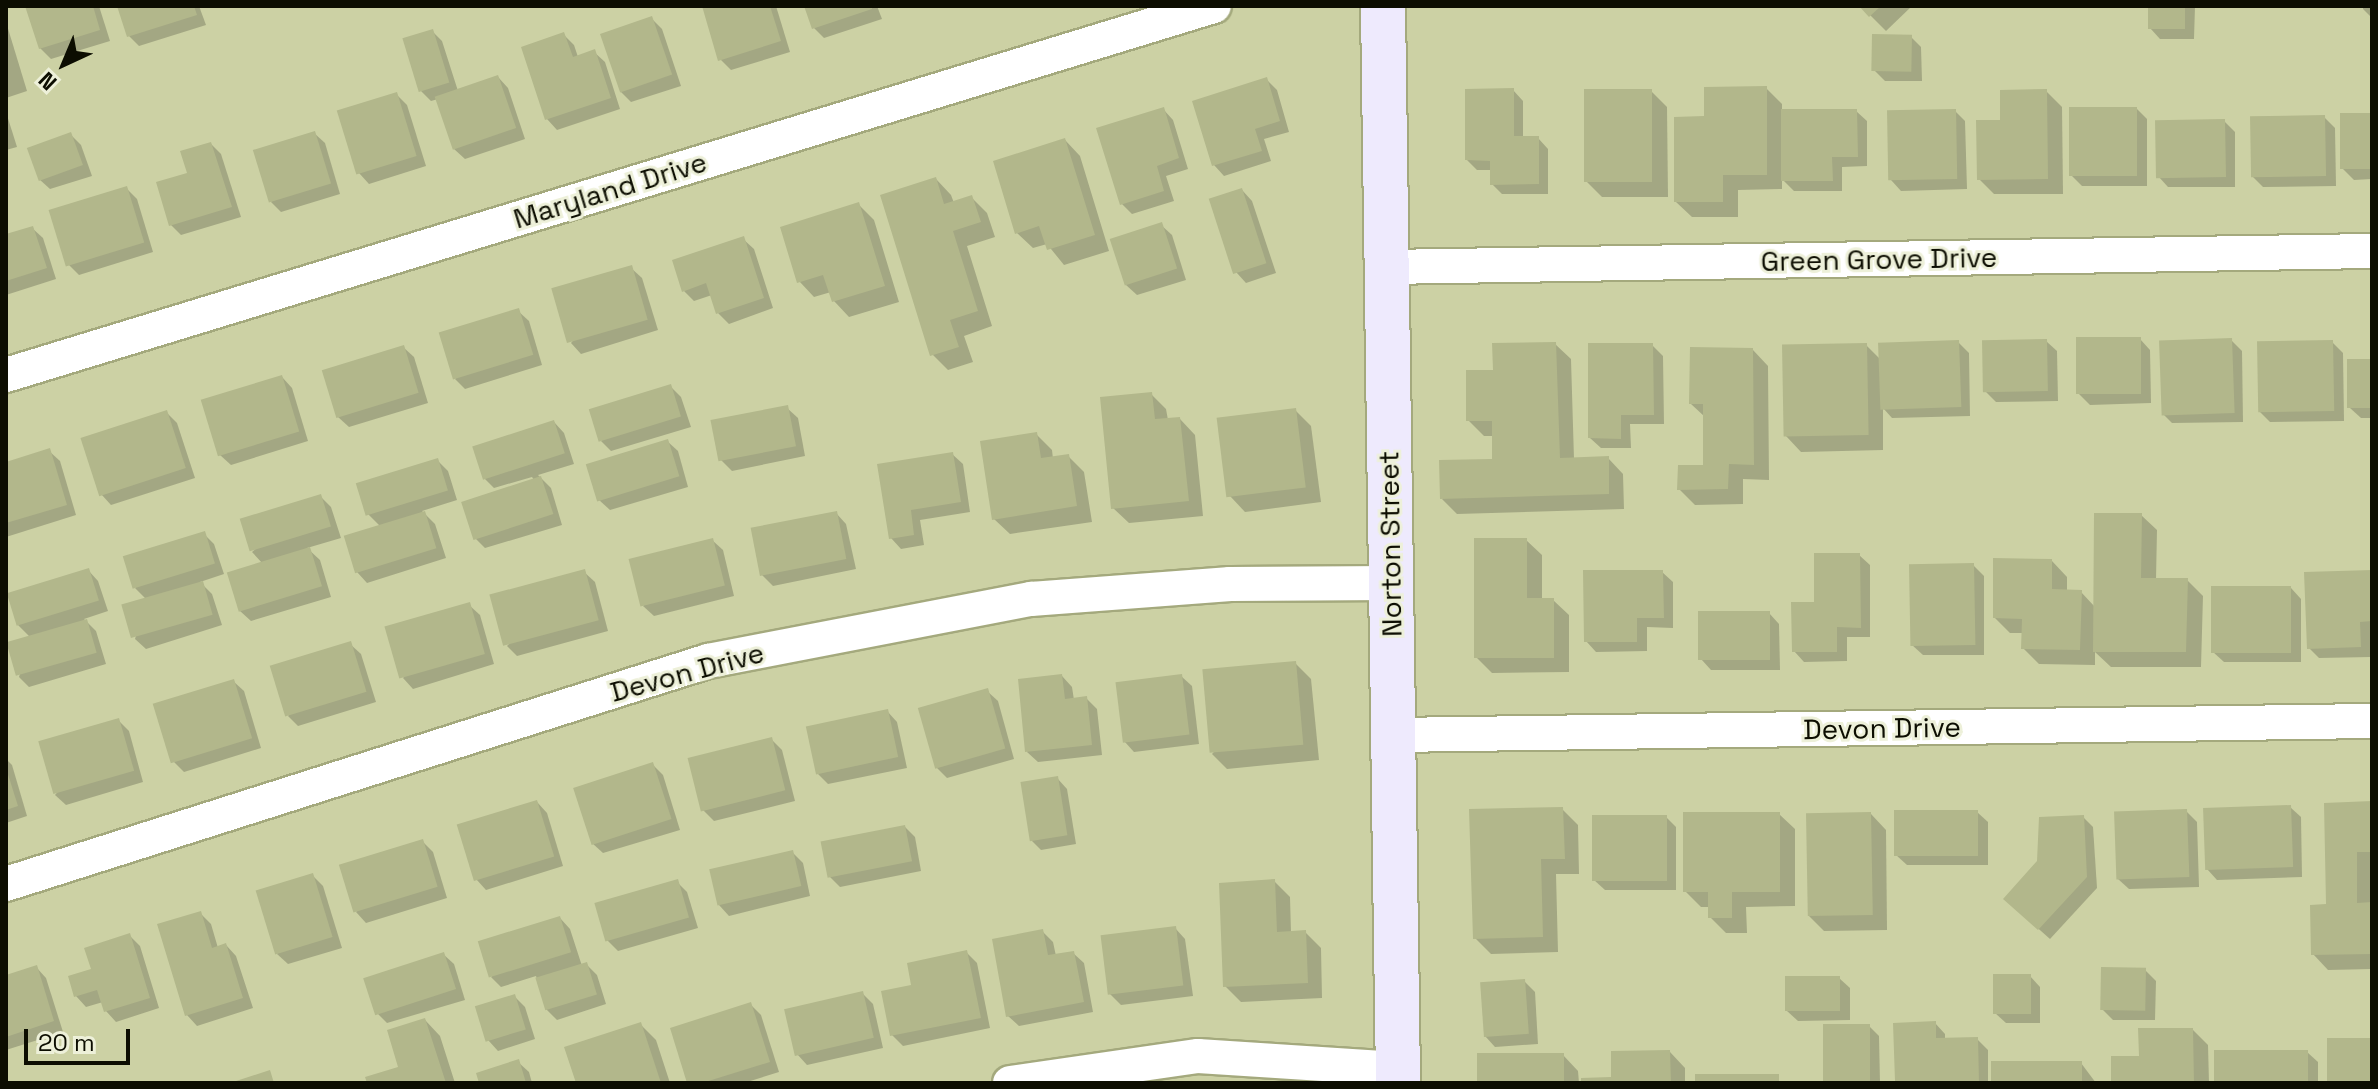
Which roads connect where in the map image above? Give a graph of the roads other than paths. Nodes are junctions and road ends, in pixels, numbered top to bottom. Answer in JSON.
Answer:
{"nodes":[{"id":1,"x":1214,"y":6,"type":"edge"},
{"id":2,"x":1383,"y":6,"type":"edge"},
{"id":3,"x":2372,"y":251,"type":"edge"},
{"id":4,"x":1386,"y":267,"type":"junction"},
{"id":5,"x":6,"y":375,"type":"edge"},
{"id":6,"x":1391,"y":583,"type":"junction"},
{"id":7,"x":2372,"y":721,"type":"edge"},
{"id":8,"x":1393,"y":735,"type":"junction"},
{"id":9,"x":6,"y":884,"type":"edge"},
{"id":10,"x":1398,"y":1076,"type":"edge"},
{"id":11,"x":1010,"y":1083,"type":"edge"}],
"edges":[{"from":1,"to":5,"type":"street","name":"Maryland Drive"},
{"from":2,"to":4,"type":"street","name":"Norton Street"},
{"from":3,"to":4,"type":"street","name":"Green Grove Drive"},
{"from":4,"to":6,"type":"street","name":"Norton Street"},
{"from":6,"to":8,"type":"street","name":"Norton Street"},
{"from":6,"to":9,"type":"street","name":"Devon Drive"},
{"from":7,"to":8,"type":"street","name":"Devon Drive"},
{"from":8,"to":10,"type":"street","name":"Norton Street"},
{"from":10,"to":11,"type":"street"}]}
